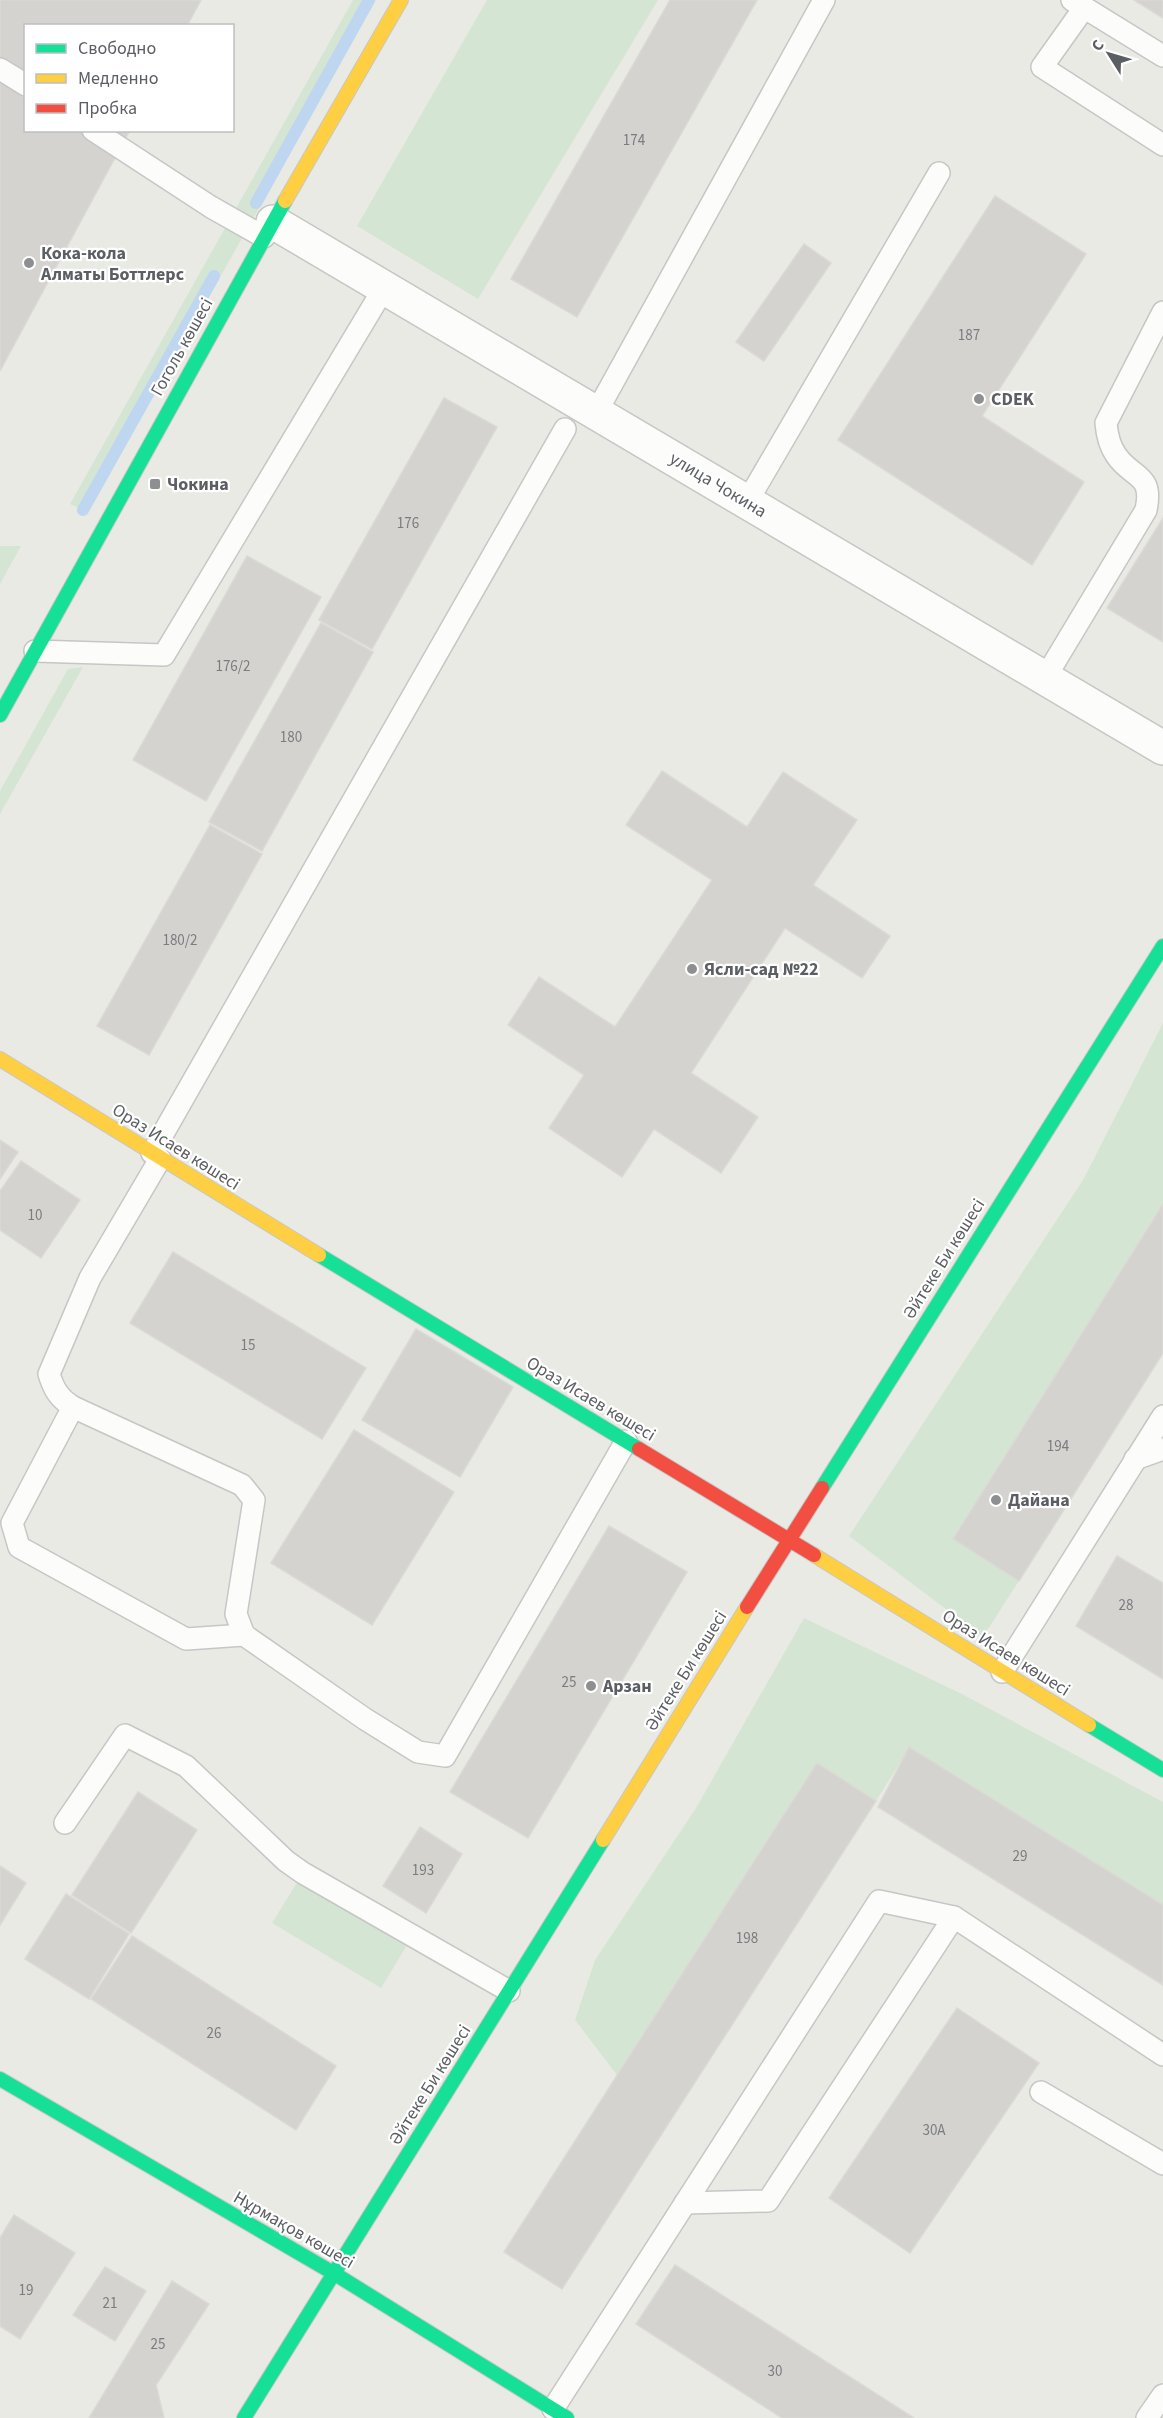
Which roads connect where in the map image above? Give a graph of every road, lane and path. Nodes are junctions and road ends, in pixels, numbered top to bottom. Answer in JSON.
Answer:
{"nodes":[{"id":1,"x":401,"y":0,"type":"edge"},
{"id":2,"x":824,"y":0,"type":"edge"},
{"id":3,"x":1078,"y":4,"type":"edge"},
{"id":4,"x":1163,"y":56,"type":"edge"},
{"id":5,"x":0,"y":69,"type":"edge"},
{"id":6,"x":24,"y":85,"type":"edge"},
{"id":7,"x":96,"y":132,"type":"edge"},
{"id":8,"x":1163,"y":145,"type":"edge"},
{"id":9,"x":939,"y":173,"type":"dead end"},
{"id":10,"x":269,"y":230,"type":"junction"},
{"id":11,"x":384,"y":288,"type":"junction"},
{"id":12,"x":1163,"y":312,"type":"edge"},
{"id":13,"x":596,"y":413,"type":"junction"},
{"id":14,"x":565,"y":429,"type":"dead end"},
{"id":15,"x":747,"y":502,"type":"junction"},
{"id":16,"x":35,"y":651,"type":"junction"},
{"id":17,"x":1045,"y":678,"type":"junction"},
{"id":18,"x":0,"y":715,"type":"edge"},
{"id":19,"x":1163,"y":748,"type":"edge"},
{"id":20,"x":1163,"y":946,"type":"edge"},
{"id":21,"x":0,"y":1059,"type":"edge"},
{"id":22,"x":156,"y":1156,"type":"junction"},
{"id":23,"x":74,"y":1407,"type":"junction"},
{"id":24,"x":1163,"y":1416,"type":"edge"},
{"id":25,"x":626,"y":1441,"type":"junction"},
{"id":26,"x":1163,"y":1449,"type":"edge"},
{"id":27,"x":1135,"y":1459,"type":"junction"},
{"id":28,"x":789,"y":1540,"type":"junction"},
{"id":29,"x":244,"y":1635,"type":"junction"},
{"id":30,"x":1002,"y":1672,"type":"junction"},
{"id":31,"x":1163,"y":1770,"type":"edge"},
{"id":32,"x":65,"y":1823,"type":"dead end"},
{"id":33,"x":954,"y":1917,"type":"junction"},
{"id":34,"x":509,"y":1991,"type":"junction"},
{"id":35,"x":1163,"y":2055,"type":"edge"},
{"id":36,"x":0,"y":2079,"type":"edge"},
{"id":37,"x":1041,"y":2092,"type":"dead end"},
{"id":38,"x":1163,"y":2164,"type":"edge"},
{"id":39,"x":685,"y":2203,"type":"junction"},
{"id":40,"x":335,"y":2274,"type":"junction"},
{"id":41,"x":1163,"y":2395,"type":"edge"},
{"id":42,"x":560,"y":2414,"type":"edge"},
{"id":43,"x":244,"y":2418,"type":"edge"},
{"id":44,"x":1148,"y":2418,"type":"edge"}],
"edges":[{"from":1,"to":10,"type":"street","name":"Гоголь көшесі"},
{"from":2,"to":13,"type":"lane"},
{"from":3,"to":4,"type":"lane"},
{"from":3,"to":8,"type":"lane"},
{"from":5,"to":6,"type":"lane"},
{"from":7,"to":10,"type":"lane"},
{"from":9,"to":15,"type":"lane"},
{"from":10,"to":11,"type":"street","name":"улица Чокина"},
{"from":10,"to":16,"type":"street","name":"Гоголь көшесі"},
{"from":11,"to":13,"type":"street","name":"улица Чокина"},
{"from":11,"to":16,"type":"lane"},
{"from":12,"to":17,"type":"lane"},
{"from":13,"to":15,"type":"street","name":"улица Чокина"},
{"from":14,"to":22,"type":"lane"},
{"from":15,"to":17,"type":"street","name":"улица Чокина"},
{"from":16,"to":18,"type":"street","name":"Гоголь көшесі"},
{"from":17,"to":19,"type":"street","name":"улица Чокина"},
{"from":20,"to":28,"type":"street","name":"Әйтеке Би көшесі"},
{"from":21,"to":22,"type":"street","name":"Ораз Исаев көшесі"},
{"from":22,"to":23,"type":"lane"},
{"from":22,"to":25,"type":"street","name":"Ораз Исаев көшесі"},
{"from":23,"to":29,"type":"lane"},
{"from":23,"to":29,"type":"lane"},
{"from":24,"to":27,"type":"lane"},
{"from":25,"to":28,"type":"street","name":"Ораз Исаев көшесі"},
{"from":25,"to":29,"type":"lane"},
{"from":26,"to":27,"type":"lane"},
{"from":27,"to":30,"type":"lane"},
{"from":28,"to":30,"type":"street","name":"Ораз Исаев көшесі"},
{"from":28,"to":34,"type":"street","name":"Әйтеке Би көшесі"},
{"from":30,"to":31,"type":"street","name":"Ораз Исаев көшесі"},
{"from":32,"to":34,"type":"lane"},
{"from":33,"to":35,"type":"lane"},
{"from":33,"to":39,"type":"lane"},
{"from":33,"to":39,"type":"lane"},
{"from":34,"to":40,"type":"street","name":"Әйтеке Би көшесі"},
{"from":36,"to":40,"type":"street","name":"Нұрмақов көшесі"},
{"from":37,"to":38,"type":"lane"},
{"from":39,"to":42,"type":"lane"},
{"from":40,"to":42,"type":"street","name":"Нұрмақов көшесі"},
{"from":40,"to":43,"type":"street","name":"Әйтеке Би көшесі"},
{"from":41,"to":44,"type":"lane"}]}
